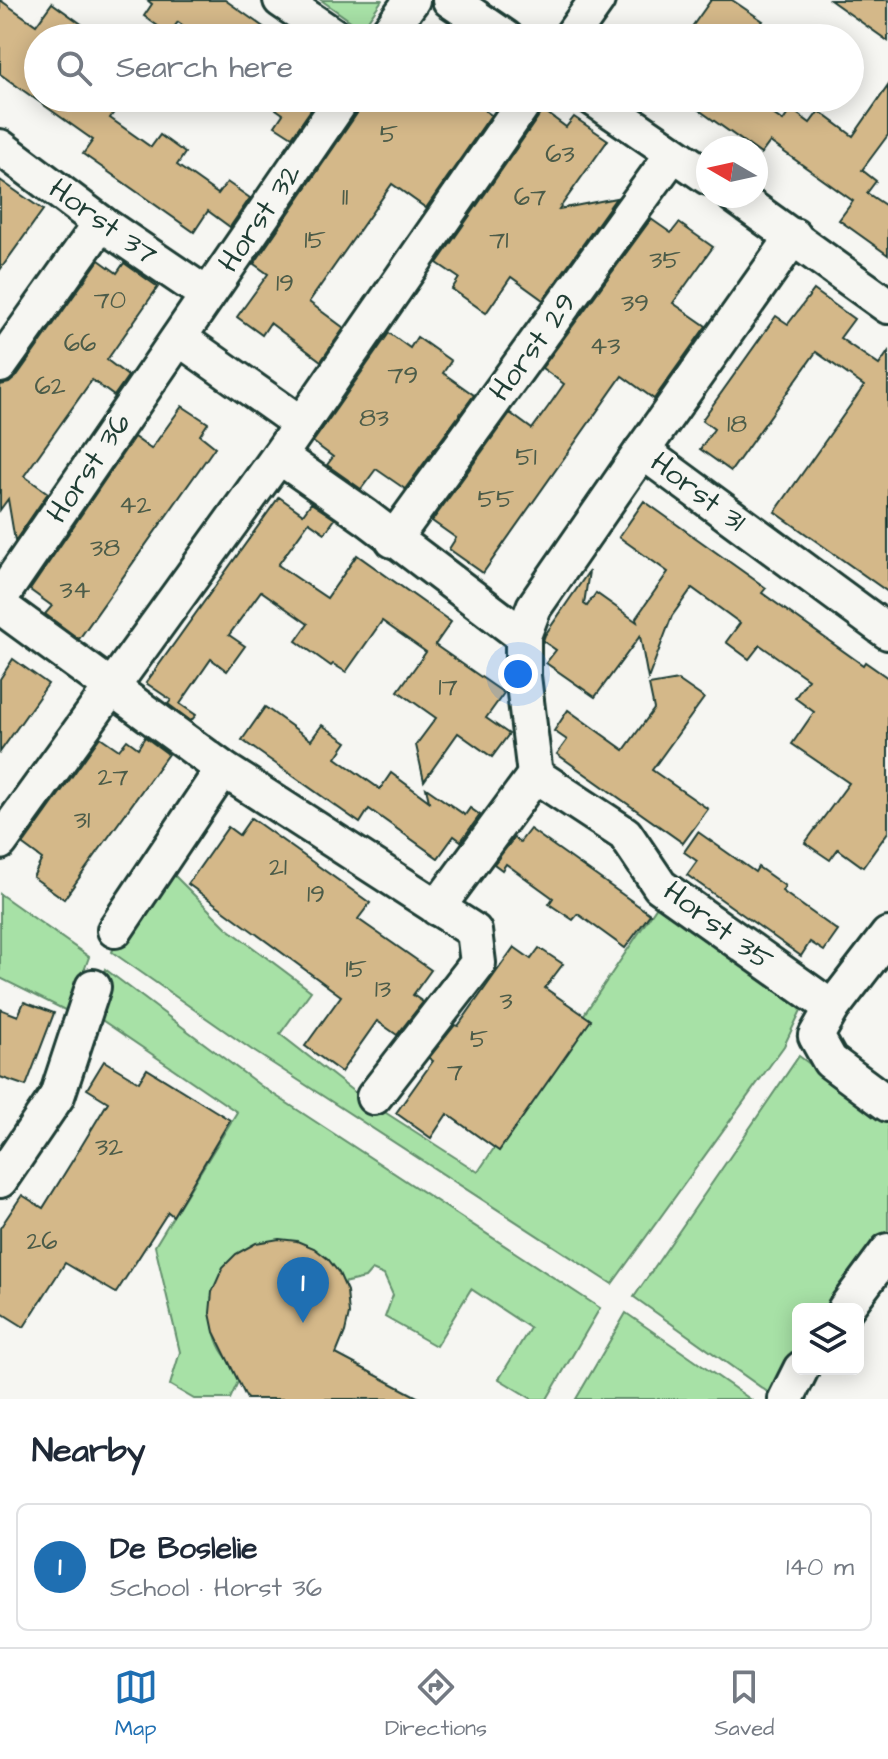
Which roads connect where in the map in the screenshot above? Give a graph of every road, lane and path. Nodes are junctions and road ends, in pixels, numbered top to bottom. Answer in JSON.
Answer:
{"nodes":[{"id":1,"x":281,"y":0,"type":"edge"},
{"id":2,"x":412,"y":0,"type":"edge"},
{"id":3,"x":450,"y":0,"type":"edge"},
{"id":4,"x":597,"y":0,"type":"edge"},
{"id":5,"x":316,"y":24,"type":"edge"},
{"id":6,"x":394,"y":24,"type":"edge"},
{"id":7,"x":485,"y":24,"type":"edge"},
{"id":8,"x":580,"y":24,"type":"edge"},
{"id":9,"x":333,"y":112,"type":"edge"},
{"id":10,"x":517,"y":112,"type":"edge"},
{"id":11,"x":613,"y":112,"type":"edge"},
{"id":12,"x":0,"y":147,"type":"edge"},
{"id":13,"x":673,"y":154,"type":"junction"},
{"id":14,"x":696,"y":169,"type":"edge"},
{"id":15,"x":753,"y":208,"type":"edge"},
{"id":16,"x":101,"y":223,"type":"junction"},
{"id":17,"x":794,"y":236,"type":"junction"},
{"id":18,"x":207,"y":295,"type":"junction"},
{"id":19,"x":888,"y":306,"type":"edge"},
{"id":20,"x":179,"y":338,"type":"junction"},
{"id":21,"x":0,"y":365,"type":"edge"},
{"id":22,"x":301,"y":424,"type":"junction"},
{"id":23,"x":642,"y":451,"type":"junction"},
{"id":24,"x":279,"y":456,"type":"junction"},
{"id":25,"x":393,"y":540,"type":"junction"},
{"id":26,"x":0,"y":598,"type":"edge"},
{"id":27,"x":0,"y":606,"type":"edge"},
{"id":28,"x":888,"y":632,"type":"edge"},
{"id":29,"x":523,"y":636,"type":"junction"},
{"id":30,"x":111,"y":688,"type":"junction"},
{"id":31,"x":223,"y":769,"type":"junction"},
{"id":32,"x":535,"y":775,"type":"junction"},
{"id":33,"x":0,"y":842,"type":"edge"},
{"id":34,"x":437,"y":908,"type":"junction"},
{"id":35,"x":115,"y":930,"type":"dead end"},
{"id":36,"x":888,"y":935,"type":"edge"},
{"id":37,"x":93,"y":987,"type":"dead end"},
{"id":38,"x":832,"y":1008,"type":"junction"},
{"id":39,"x":374,"y":1097,"type":"dead end"},
{"id":40,"x":888,"y":1104,"type":"edge"},
{"id":41,"x":0,"y":1180,"type":"edge"},
{"id":42,"x":888,"y":1251,"type":"edge"},
{"id":43,"x":849,"y":1303,"type":"edge"},
{"id":44,"x":798,"y":1375,"type":"edge"},
{"id":45,"x":786,"y":1399,"type":"edge"}],
"edges":[{"from":1,"to":5,"type":"street"},
{"from":2,"to":6,"type":"street"},
{"from":3,"to":7,"type":"street"},
{"from":4,"to":8,"type":"street"},
{"from":9,"to":18,"type":"street","name":"Horst 32"},
{"from":10,"to":22,"type":"street"},
{"from":11,"to":13,"type":"street"},
{"from":12,"to":16,"type":"street","name":"Horst 37"},
{"from":13,"to":14,"type":"street"},
{"from":13,"to":25,"type":"street","name":"Horst 29"},
{"from":15,"to":17,"type":"street"},
{"from":16,"to":18,"type":"street","name":"Horst 37"},
{"from":16,"to":21,"type":"street"},
{"from":17,"to":19,"type":"street"},
{"from":17,"to":23,"type":"street","name":"Horst 31"},
{"from":18,"to":20,"type":"street","name":"Horst 32"},
{"from":20,"to":22,"type":"street"},
{"from":20,"to":26,"type":"street","name":"Horst 36"},
{"from":22,"to":24,"type":"street"},
{"from":23,"to":28,"type":"street","name":"Horst 31"},
{"from":23,"to":29,"type":"street"},
{"from":24,"to":25,"type":"street"},
{"from":24,"to":30,"type":"street"},
{"from":25,"to":29,"type":"street"},
{"from":27,"to":30,"type":"street"},
{"from":29,"to":32,"type":"street"},
{"from":30,"to":31,"type":"street"},
{"from":30,"to":33,"type":"street"},
{"from":31,"to":34,"type":"street"},
{"from":31,"to":35,"type":"street"},
{"from":32,"to":34,"type":"street"},
{"from":32,"to":38,"type":"street","name":"Horst 35"},
{"from":34,"to":39,"type":"street"},
{"from":36,"to":38,"type":"street"},
{"from":37,"to":41,"type":"street"},
{"from":38,"to":40,"type":"street"},
{"from":42,"to":43,"type":"street"},
{"from":44,"to":45,"type":"street"}]}
